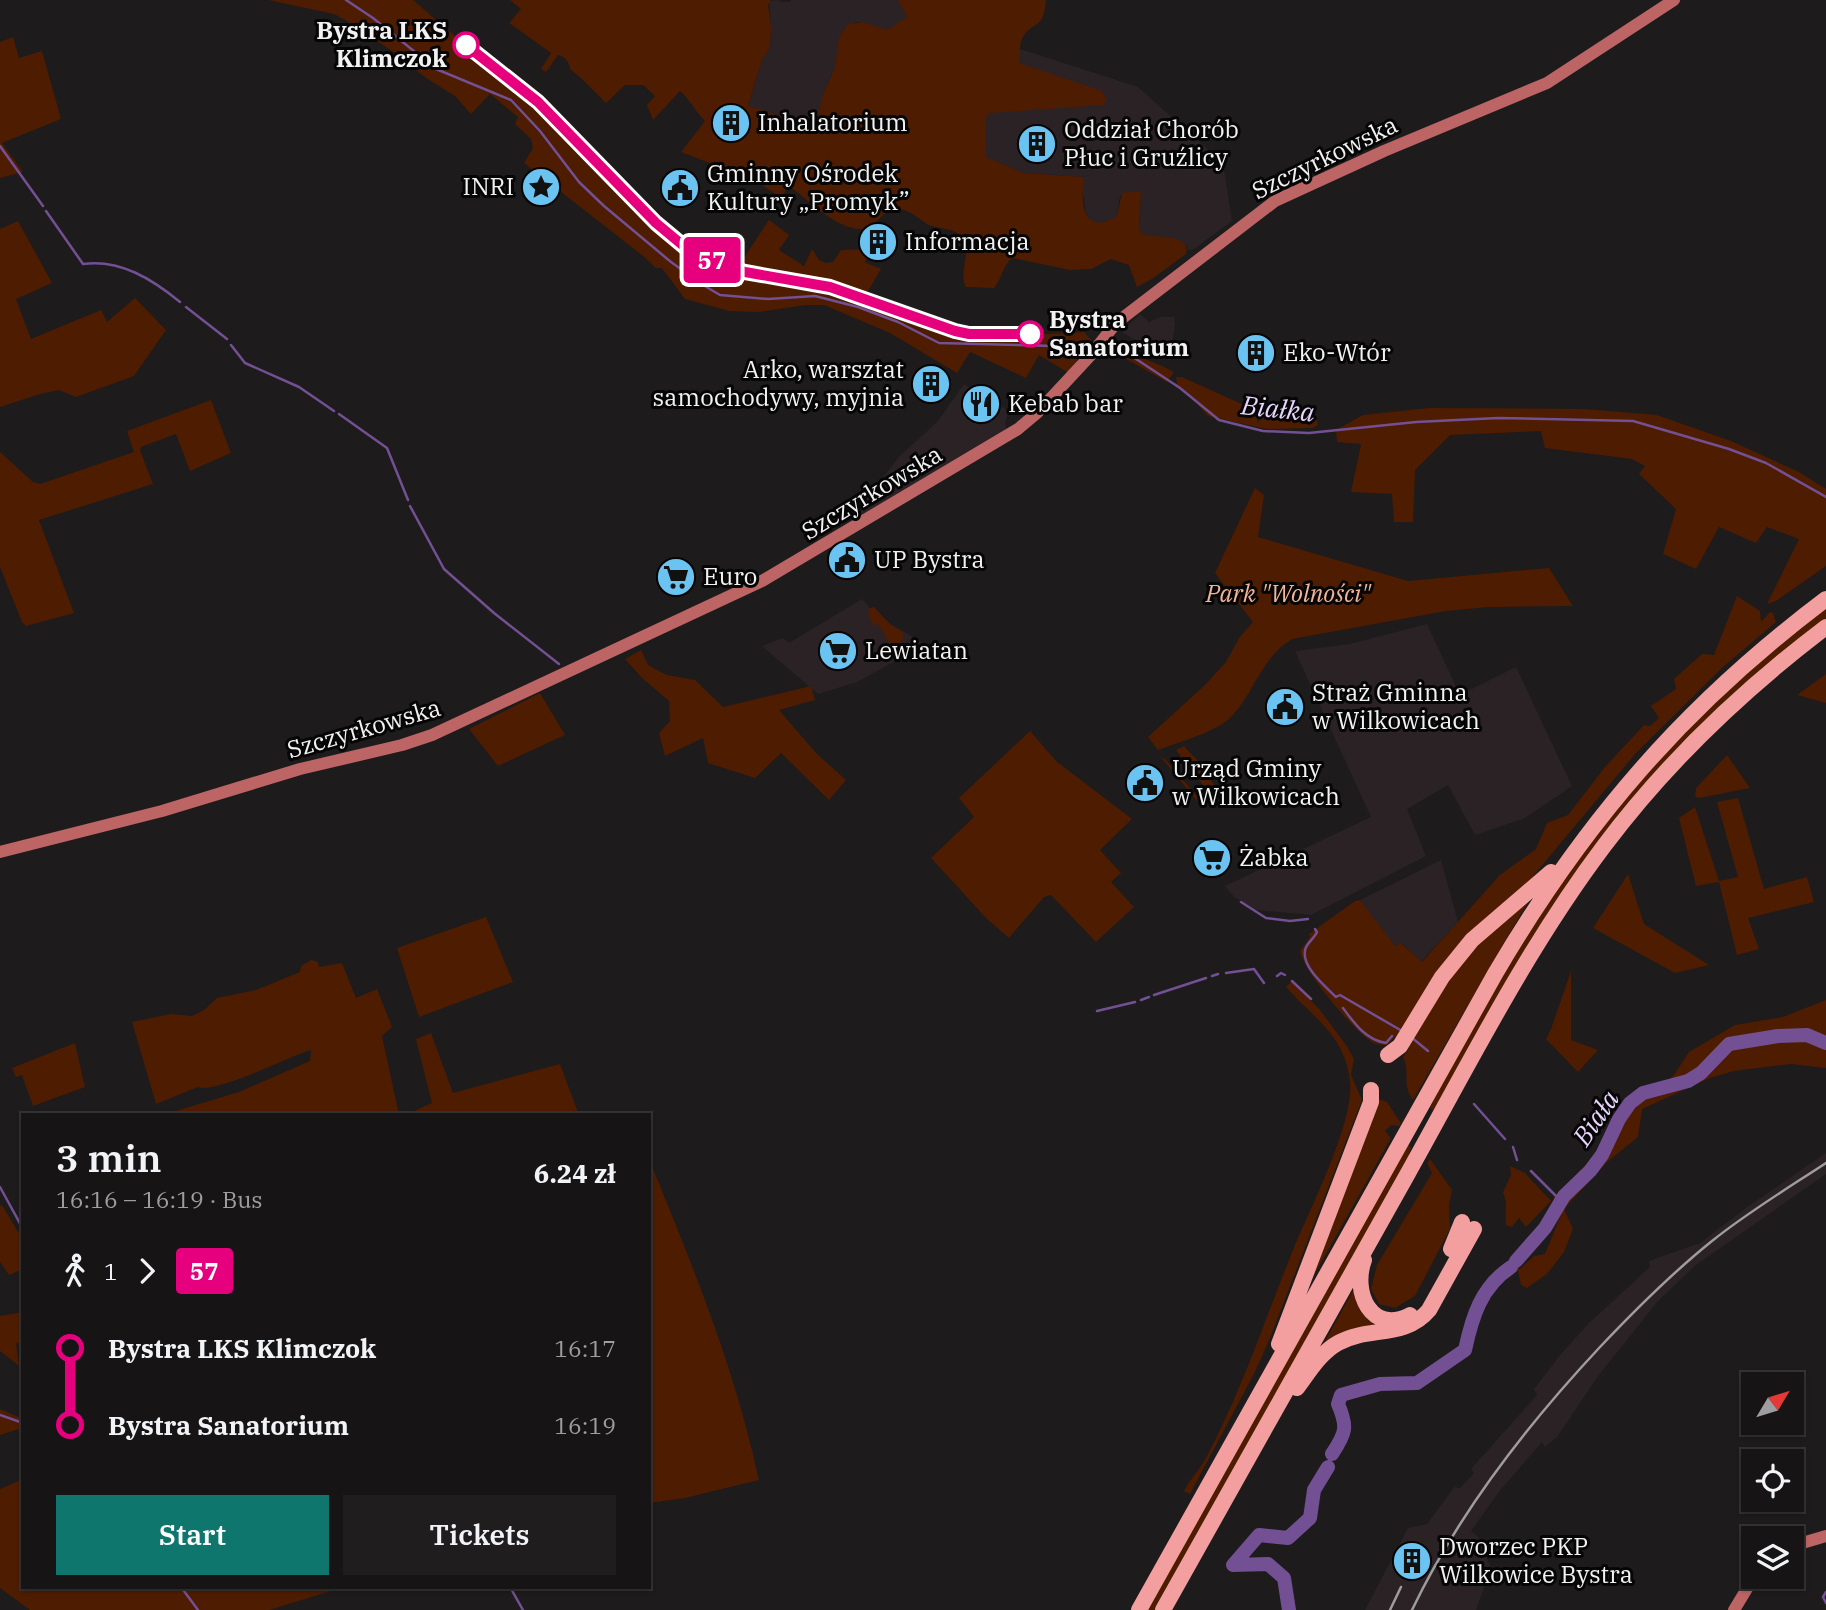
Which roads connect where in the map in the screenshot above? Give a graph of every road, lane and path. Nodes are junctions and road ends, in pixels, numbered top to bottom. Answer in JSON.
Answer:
{"nodes":[{"id":1,"x":1674,"y":0,"type":"edge"},
{"id":2,"x":1826,"y":599,"type":"edge"},
{"id":3,"x":1826,"y":627,"type":"edge"},
{"id":4,"x":0,"y":852,"type":"edge"},
{"id":5,"x":1573,"y":852,"type":"junction"},
{"id":6,"x":1388,"y":1055,"type":"dead end"},
{"id":7,"x":1371,"y":1090,"type":"dead end"},
{"id":8,"x":1373,"y":1235,"type":"junction"},
{"id":9,"x":1261,"y":1393,"type":"junction"},
{"id":10,"x":1265,"y":1428,"type":"junction"},
{"id":11,"x":1826,"y":1536,"type":"edge"},
{"id":12,"x":1804,"y":1542,"type":"edge"},
{"id":13,"x":1747,"y":1589,"type":"edge"},
{"id":14,"x":1139,"y":1610,"type":"edge"},
{"id":15,"x":1163,"y":1610,"type":"edge"},
{"id":16,"x":1734,"y":1610,"type":"edge"}],
"edges":[{"from":1,"to":4,"type":"main road","name":"Szczyrkowska"},
{"from":2,"to":5,"type":"highway"},
{"from":3,"to":8,"type":"highway"},
{"from":5,"to":6,"type":"highway"},
{"from":5,"to":9,"type":"highway"},
{"from":7,"to":9,"type":"highway"},
{"from":8,"to":10,"type":"highway"},
{"from":8,"to":10,"type":"highway"},
{"from":9,"to":14,"type":"highway"},
{"from":10,"to":15,"type":"highway"},
{"from":11,"to":12,"type":"main road"},
{"from":13,"to":16,"type":"main road"}]}
